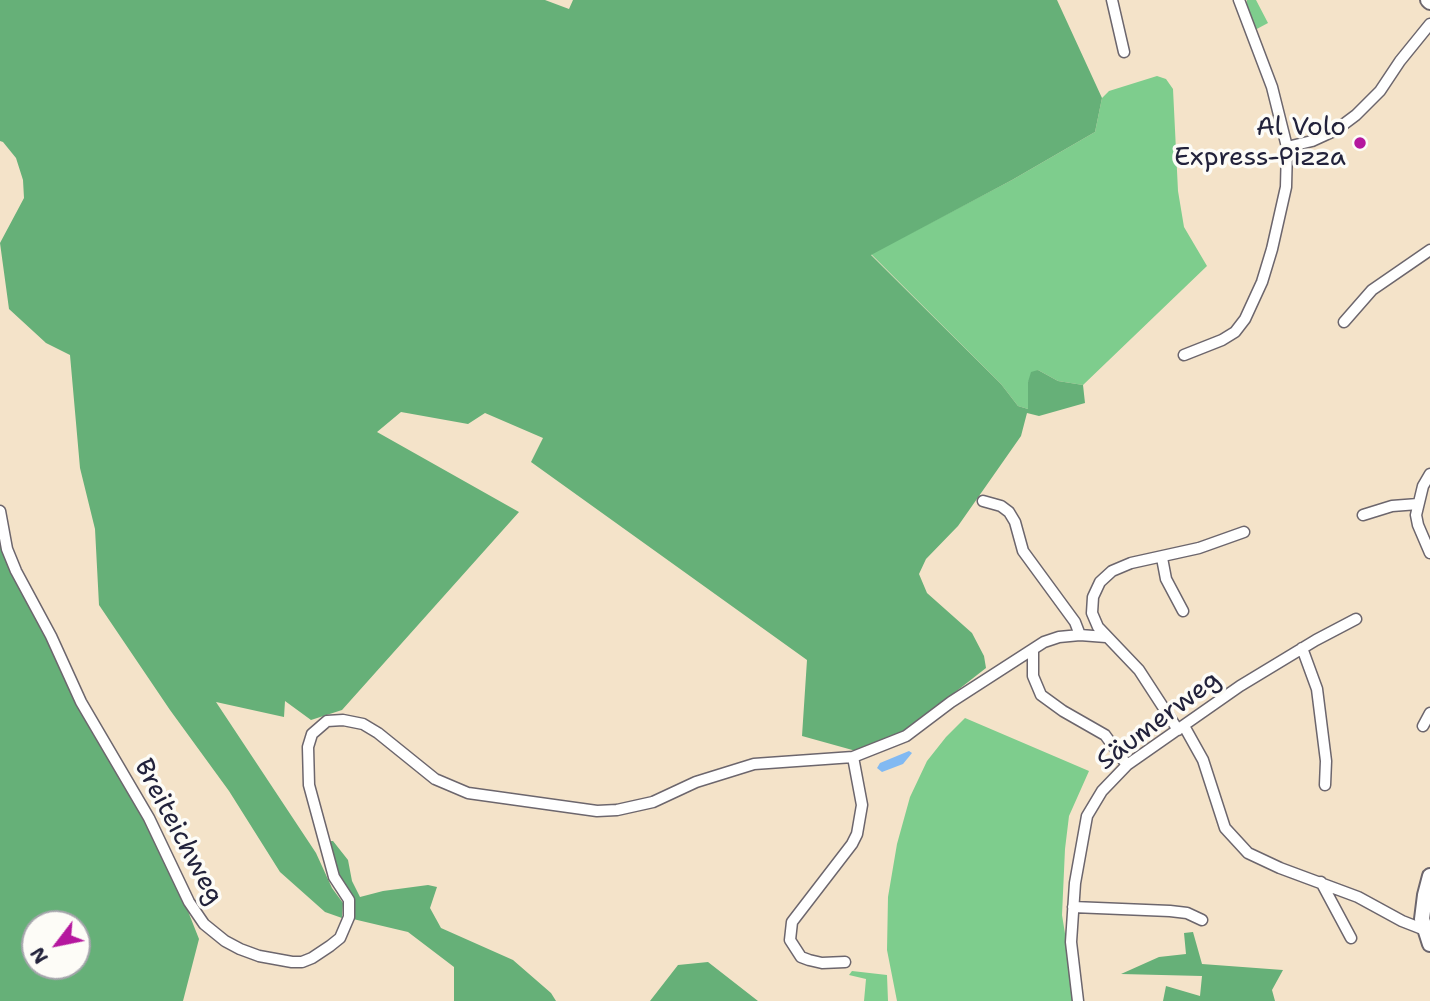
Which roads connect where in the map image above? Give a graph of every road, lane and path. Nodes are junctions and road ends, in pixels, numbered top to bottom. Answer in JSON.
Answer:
{"nodes":[{"id":1,"x":1112,"y":0,"type":"edge"},
{"id":2,"x":1239,"y":0,"type":"edge"},
{"id":3,"x":1430,"y":24,"type":"edge"},
{"id":4,"x":1124,"y":52,"type":"dead end"},
{"id":5,"x":1287,"y":147,"type":"junction"},
{"id":6,"x":1430,"y":250,"type":"edge"},
{"id":7,"x":1344,"y":322,"type":"dead end"},
{"id":8,"x":1184,"y":355,"type":"dead end"},
{"id":9,"x":1430,"y":474,"type":"edge"},
{"id":10,"x":983,"y":501,"type":"dead end"},
{"id":11,"x":1418,"y":505,"type":"junction"},
{"id":12,"x":0,"y":511,"type":"edge"},
{"id":13,"x":1363,"y":515,"type":"dead end"},
{"id":14,"x":1244,"y":532,"type":"dead end"},
{"id":15,"x":1430,"y":553,"type":"edge"},
{"id":16,"x":1162,"y":558,"type":"junction"},
{"id":17,"x":1183,"y":611,"type":"dead end"},
{"id":18,"x":1356,"y":619,"type":"dead end"},
{"id":19,"x":1080,"y":635,"type":"junction"},
{"id":20,"x":1106,"y":637,"type":"junction"},
{"id":21,"x":1302,"y":648,"type":"junction"},
{"id":22,"x":1033,"y":649,"type":"junction"},
{"id":23,"x":1430,"y":713,"type":"edge"},
{"id":24,"x":1423,"y":726,"type":"dead end"},
{"id":25,"x":1181,"y":728,"type":"junction"},
{"id":26,"x":853,"y":757,"type":"junction"},
{"id":27,"x":1127,"y":765,"type":"junction"},
{"id":28,"x":1325,"y":785,"type":"dead end"},
{"id":29,"x":1430,"y":876,"type":"edge"},
{"id":30,"x":1321,"y":881,"type":"junction"},
{"id":31,"x":1073,"y":907,"type":"junction"},
{"id":32,"x":1202,"y":920,"type":"dead end"},
{"id":33,"x":1427,"y":937,"type":"edge"},
{"id":34,"x":1351,"y":938,"type":"dead end"},
{"id":35,"x":845,"y":962,"type":"dead end"},
{"id":36,"x":1079,"y":1001,"type":"edge"}],
"edges":[{"from":1,"to":4,"type":"street"},
{"from":2,"to":5,"type":"street"},
{"from":3,"to":5,"type":"street"},
{"from":5,"to":8,"type":"street"},
{"from":6,"to":7,"type":"street"},
{"from":9,"to":11,"type":"street"},
{"from":10,"to":19,"type":"street"},
{"from":11,"to":13,"type":"street"},
{"from":11,"to":15,"type":"street"},
{"from":12,"to":26,"type":"street","name":"Breiteichweg"},
{"from":14,"to":16,"type":"street"},
{"from":16,"to":17,"type":"street"},
{"from":16,"to":20,"type":"street"},
{"from":18,"to":21,"type":"street","name":"Säumerweg"},
{"from":19,"to":20,"type":"street","name":"Breiteichweg"},
{"from":19,"to":22,"type":"street","name":"Breiteichweg"},
{"from":20,"to":25,"type":"street"},
{"from":21,"to":25,"type":"street","name":"Säumerweg"},
{"from":21,"to":28,"type":"street"},
{"from":22,"to":26,"type":"street","name":"Breiteichweg"},
{"from":22,"to":27,"type":"street"},
{"from":23,"to":24,"type":"street"},
{"from":25,"to":27,"type":"street","name":"Säumerweg"},
{"from":25,"to":30,"type":"street"},
{"from":26,"to":35,"type":"street"},
{"from":27,"to":31,"type":"street","name":"Säumerweg"},
{"from":29,"to":33,"type":"street"},
{"from":30,"to":33,"type":"street"},
{"from":30,"to":34,"type":"street"},
{"from":31,"to":32,"type":"street"},
{"from":31,"to":36,"type":"street","name":"Säumerweg"}]}
